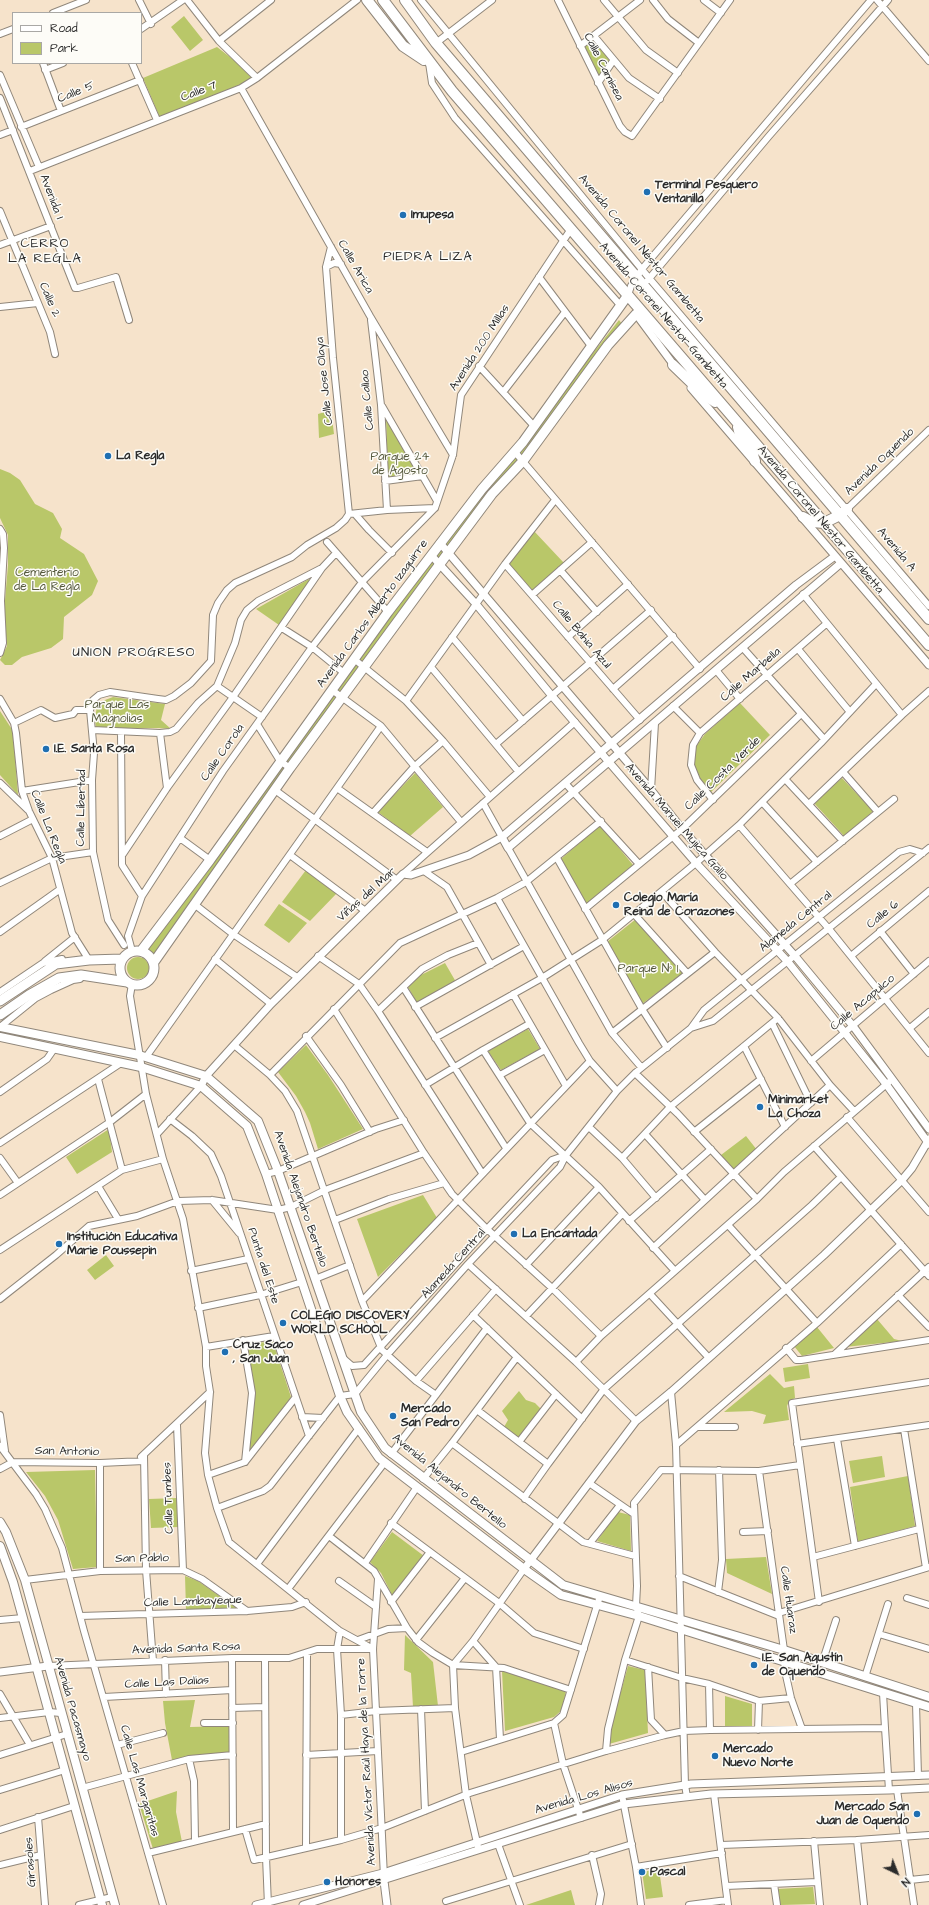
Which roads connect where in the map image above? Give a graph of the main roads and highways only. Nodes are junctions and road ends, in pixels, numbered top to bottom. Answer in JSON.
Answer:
{"nodes":[{"id":1,"x":367,"y":0,"type":"edge"},
{"id":2,"x":383,"y":0,"type":"edge"},
{"id":3,"x":405,"y":0,"type":"edge"},
{"id":4,"x":429,"y":63,"type":"junction"},
{"id":5,"x":628,"y":295,"type":"junction"},
{"id":6,"x":636,"y":314,"type":"joint"},
{"id":7,"x":673,"y":365,"type":"road end"},
{"id":8,"x":728,"y":410,"type":"junction"},
{"id":9,"x":736,"y":419,"type":"junction"},
{"id":10,"x":755,"y":461,"type":"road end"},
{"id":11,"x":843,"y":512,"type":"junction"},
{"id":12,"x":803,"y":517,"type":"road end"},
{"id":13,"x":824,"y":523,"type":"junction"},
{"id":14,"x":929,"y":619,"type":"edge"},
{"id":15,"x":929,"y":645,"type":"edge"},
{"id":16,"x":137,"y":951,"type":"junction"},
{"id":17,"x":122,"y":959,"type":"junction"},
{"id":18,"x":154,"y":962,"type":"junction"},
{"id":19,"x":129,"y":983,"type":"junction"},
{"id":20,"x":0,"y":1001,"type":"edge"},
{"id":21,"x":0,"y":1015,"type":"edge"},
{"id":22,"x":0,"y":1027,"type":"edge"},
{"id":23,"x":0,"y":1037,"type":"edge"},
{"id":24,"x":0,"y":1522,"type":"edge"},
{"id":25,"x":0,"y":1546,"type":"edge"},
{"id":26,"x":929,"y":1697,"type":"edge"},
{"id":27,"x":929,"y":1708,"type":"edge"},
{"id":28,"x":114,"y":1901,"type":"edge"},
{"id":29,"x":101,"y":1903,"type":"edge"}],
"edges":[{"from":1,"to":4,"type":"highway"},
{"from":2,"to":4,"type":"highway","name":"Avenida Coronel Nestor Gambetta"},
{"from":3,"to":11,"type":"highway","name":"Avenida Coronel Nestor Gambetta"},
{"from":4,"to":5,"type":"highway","name":"Avenida Coronel Nestor Gambetta"},
{"from":5,"to":6,"type":"highway"},
{"from":5,"to":8,"type":"highway","name":"Avenida Coronel Nestor Gambetta"},
{"from":5,"to":16,"type":"main road","name":"Avenida Carlos Alberto Izaguirre"},
{"from":6,"to":18,"type":"main road","name":"Avenida Carlos Alberto Izaguirre"},
{"from":7,"to":8,"type":"highway"},
{"from":8,"to":9,"type":"highway","name":"Avenida Coronel Nestor Gambetta"},
{"from":9,"to":10,"type":"highway"},
{"from":9,"to":13,"type":"highway","name":"Avenida Coronel Nestor Gambetta"},
{"from":11,"to":13,"type":"highway"},
{"from":11,"to":14,"type":"highway","name":"Avenida Coronel Nestor Gambetta"},
{"from":12,"to":13,"type":"highway"},
{"from":13,"to":15,"type":"highway","name":"Avenida Coronel Nestor Gambetta"},
{"from":16,"to":17,"type":"main road"},
{"from":16,"to":18,"type":"main road"},
{"from":17,"to":19,"type":"main road"},
{"from":17,"to":20,"type":"main road"},
{"from":18,"to":19,"type":"main road"},
{"from":19,"to":21,"type":"main road"},
{"from":22,"to":26,"type":"main road","name":"Avenida Alejandro Bertello"},
{"from":23,"to":27,"type":"main road","name":"Avenida Alejandro Bertello"},
{"from":24,"to":28,"type":"main road","name":"Avenida Pacasmayo"},
{"from":25,"to":29,"type":"main road","name":"Avenida Pacasmayo"}]}
